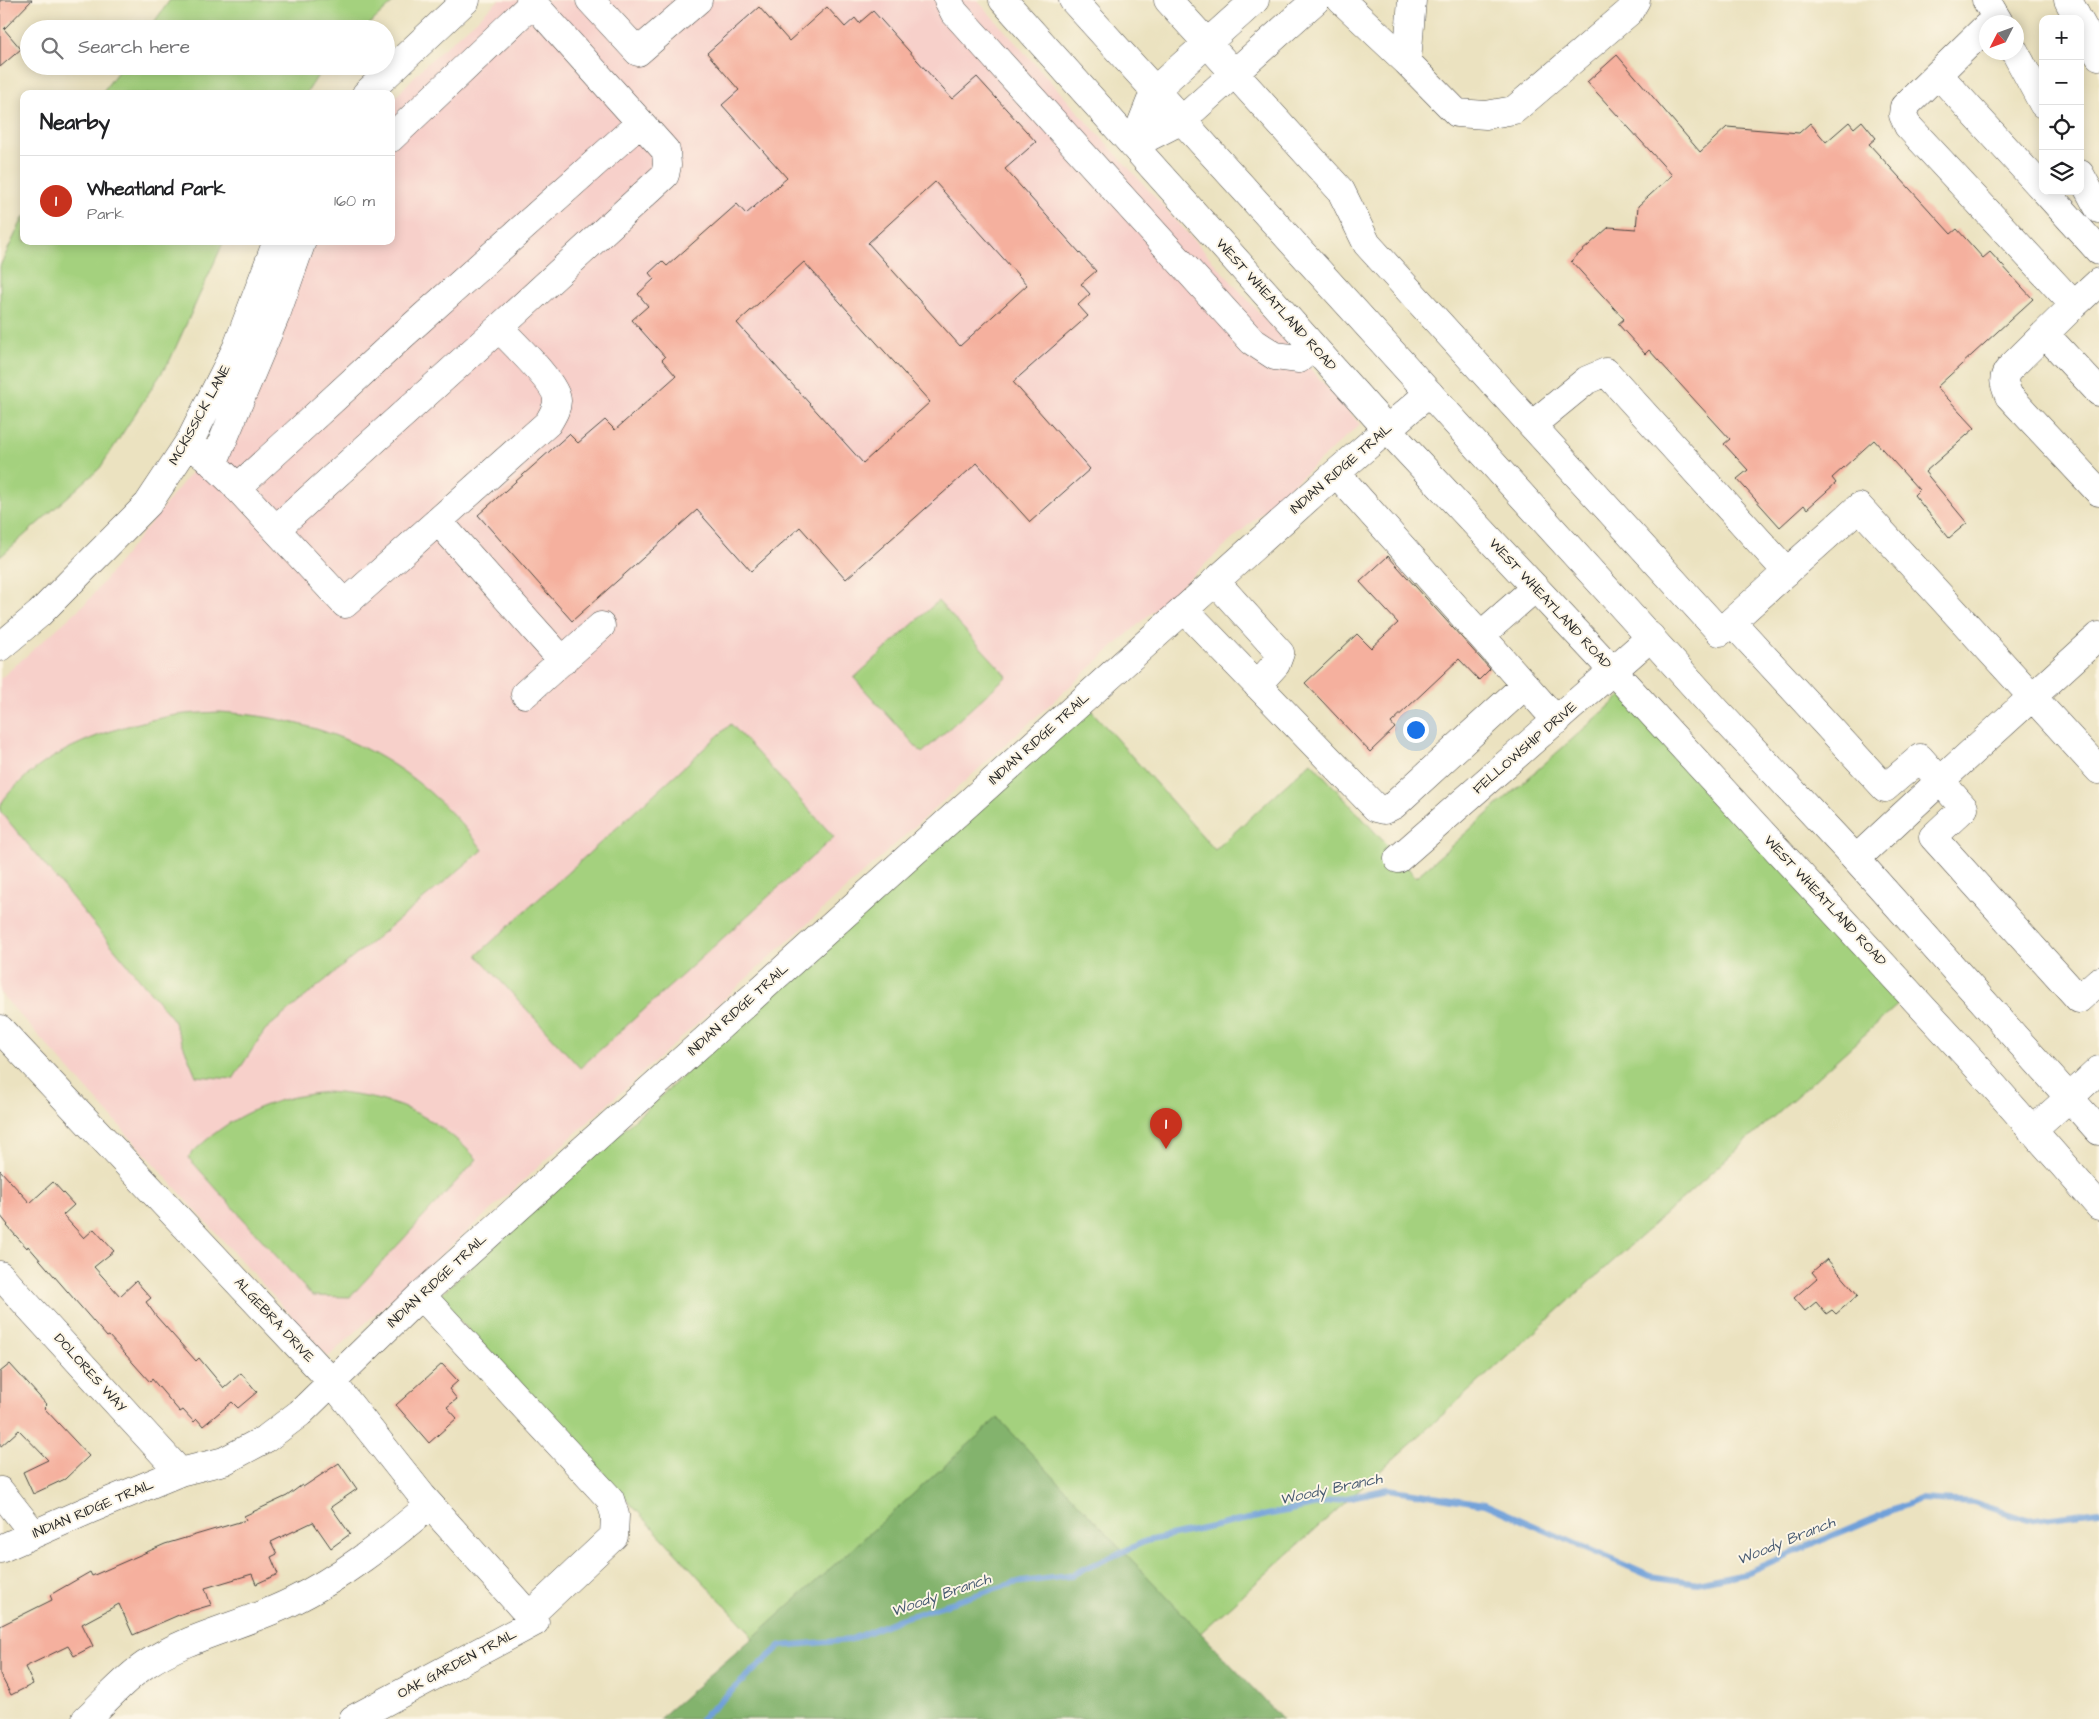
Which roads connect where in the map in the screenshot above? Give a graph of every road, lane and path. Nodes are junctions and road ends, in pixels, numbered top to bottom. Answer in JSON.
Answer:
{"nodes":[{"id":1,"x":466,"y":0,"type":"edge"},
{"id":2,"x":698,"y":0,"type":"edge"},
{"id":3,"x":948,"y":0,"type":"edge"},
{"id":4,"x":1003,"y":0,"type":"edge"},
{"id":5,"x":1073,"y":0,"type":"edge"},
{"id":6,"x":1255,"y":0,"type":"edge"},
{"id":7,"x":1316,"y":0,"type":"edge"},
{"id":8,"x":1341,"y":0,"type":"edge"},
{"id":9,"x":1412,"y":0,"type":"edge"},
{"id":10,"x":1636,"y":0,"type":"edge"},
{"id":11,"x":2068,"y":0,"type":"edge"},
{"id":12,"x":531,"y":2,"type":"edge"},
{"id":13,"x":1176,"y":3,"type":"edge"},
{"id":14,"x":602,"y":4,"type":"edge"},
{"id":15,"x":2076,"y":15,"type":"edge"},
{"id":16,"x":2084,"y":29,"type":"edge"},
{"id":17,"x":1979,"y":31,"type":"edge"},
{"id":18,"x":1208,"y":43,"type":"junction"},
{"id":19,"x":2099,"y":56,"type":"edge"},
{"id":20,"x":2019,"y":60,"type":"edge"},
{"id":21,"x":1407,"y":62,"type":"junction"},
{"id":22,"x":395,"y":67,"type":"edge"},
{"id":23,"x":1234,"y":73,"type":"junction"},
{"id":24,"x":1938,"y":74,"type":"junction"},
{"id":25,"x":386,"y":75,"type":"edge"},
{"id":26,"x":370,"y":90,"type":"edge"},
{"id":27,"x":1155,"y":90,"type":"junction"},
{"id":28,"x":2039,"y":97,"type":"edge"},
{"id":29,"x":1182,"y":120,"type":"junction"},
{"id":30,"x":640,"y":122,"type":"junction"},
{"id":31,"x":395,"y":134,"type":"edge"},
{"id":32,"x":1132,"y":145,"type":"junction"},
{"id":33,"x":2084,"y":181,"type":"edge"},
{"id":34,"x":2039,"y":185,"type":"edge"},
{"id":35,"x":2049,"y":195,"type":"edge"},
{"id":36,"x":2099,"y":209,"type":"edge"},
{"id":37,"x":275,"y":245,"type":"edge"},
{"id":38,"x":301,"y":245,"type":"edge"},
{"id":39,"x":2099,"y":251,"type":"edge"},
{"id":40,"x":2099,"y":282,"type":"edge"},
{"id":41,"x":2074,"y":305,"type":"junction"},
{"id":42,"x":500,"y":328,"type":"junction"},
{"id":43,"x":2045,"y":334,"type":"junction"},
{"id":44,"x":1313,"y":347,"type":"junction"},
{"id":45,"x":2099,"y":392,"type":"edge"},
{"id":46,"x":1429,"y":393,"type":"junction"},
{"id":47,"x":1532,"y":425,"type":"junction"},
{"id":48,"x":1387,"y":429,"type":"junction"},
{"id":49,"x":188,"y":444,"type":"junction"},
{"id":50,"x":213,"y":464,"type":"junction"},
{"id":51,"x":1336,"y":473,"type":"junction"},
{"id":52,"x":237,"y":488,"type":"junction"},
{"id":53,"x":2099,"y":492,"type":"edge"},
{"id":54,"x":438,"y":521,"type":"junction"},
{"id":55,"x":276,"y":529,"type":"junction"},
{"id":56,"x":1787,"y":572,"type":"junction"},
{"id":57,"x":1215,"y":581,"type":"junction"},
{"id":58,"x":1535,"y":588,"type":"junction"},
{"id":59,"x":1184,"y":609,"type":"junction"},
{"id":60,"x":1732,"y":622,"type":"junction"},
{"id":61,"x":601,"y":626,"type":"dead end"},
{"id":62,"x":1480,"y":635,"type":"junction"},
{"id":63,"x":2099,"y":636,"type":"edge"},
{"id":64,"x":1651,"y":637,"type":"junction"},
{"id":65,"x":0,"y":648,"type":"edge"},
{"id":66,"x":563,"y":661,"type":"junction"},
{"id":67,"x":1613,"y":671,"type":"junction"},
{"id":68,"x":1258,"y":684,"type":"junction"},
{"id":69,"x":1525,"y":685,"type":"junction"},
{"id":70,"x":525,"y":694,"type":"dead end"},
{"id":71,"x":2032,"y":697,"type":"junction"},
{"id":72,"x":1556,"y":721,"type":"junction"},
{"id":73,"x":2099,"y":770,"type":"edge"},
{"id":74,"x":1940,"y":780,"type":"junction"},
{"id":75,"x":1398,"y":859,"type":"dead end"},
{"id":76,"x":1856,"y":859,"type":"junction"},
{"id":77,"x":2099,"y":981,"type":"edge"},
{"id":78,"x":0,"y":1029,"type":"edge"},
{"id":79,"x":2099,"y":1070,"type":"edge"},
{"id":80,"x":2070,"y":1098,"type":"junction"},
{"id":81,"x":2032,"y":1131,"type":"junction"},
{"id":82,"x":2099,"y":1131,"type":"edge"},
{"id":83,"x":2099,"y":1206,"type":"edge"},
{"id":84,"x":0,"y":1275,"type":"edge"},
{"id":85,"x":421,"y":1295,"type":"junction"},
{"id":86,"x":332,"y":1382,"type":"junction"},
{"id":87,"x":180,"y":1472,"type":"junction"},
{"id":88,"x":0,"y":1491,"type":"edge"},
{"id":89,"x":430,"y":1505,"type":"junction"},
{"id":90,"x":34,"y":1534,"type":"junction"},
{"id":91,"x":0,"y":1549,"type":"edge"},
{"id":92,"x":532,"y":1619,"type":"junction"},
{"id":93,"x":86,"y":1719,"type":"edge"},
{"id":94,"x":354,"y":1719,"type":"edge"}],
"edges":[{"from":1,"to":22,"type":"street"},
{"from":2,"to":14,"type":"street"},
{"from":3,"to":44,"type":"street"},
{"from":4,"to":32,"type":"street","name":"WEST WHEATLAND ROAD"},
{"from":5,"to":27,"type":"street"},
{"from":6,"to":18,"type":"street"},
{"from":7,"to":23,"type":"street"},
{"from":8,"to":21,"type":"street"},
{"from":9,"to":21,"type":"street"},
{"from":10,"to":21,"type":"street"},
{"from":11,"to":15,"type":"street"},
{"from":12,"to":30,"type":"street"},
{"from":12,"to":31,"type":"street"},
{"from":13,"to":18,"type":"street"},
{"from":16,"to":19,"type":"street"},
{"from":17,"to":24,"type":"street"},
{"from":18,"to":23,"type":"street"},
{"from":18,"to":27,"type":"street"},
{"from":20,"to":28,"type":"street"},
{"from":23,"to":29,"type":"street"},
{"from":23,"to":47,"type":"street"},
{"from":24,"to":34,"type":"street"},
{"from":24,"to":41,"type":"street"},
{"from":25,"to":26,"type":"street"},
{"from":27,"to":29,"type":"street"},
{"from":27,"to":32,"type":"street"},
{"from":29,"to":32,"type":"street"},
{"from":29,"to":46,"type":"street"},
{"from":30,"to":42,"type":"street"},
{"from":30,"to":52,"type":"street"},
{"from":32,"to":44,"type":"street","name":"WEST WHEATLAND ROAD"},
{"from":33,"to":36,"type":"street"},
{"from":35,"to":39,"type":"street"},
{"from":37,"to":49,"type":"street","name":"MCKISSICK LANE"},
{"from":38,"to":50,"type":"street"},
{"from":40,"to":41,"type":"street"},
{"from":41,"to":43,"type":"street"},
{"from":42,"to":54,"type":"street"},
{"from":42,"to":55,"type":"street"},
{"from":43,"to":45,"type":"street"},
{"from":43,"to":53,"type":"street"},
{"from":44,"to":48,"type":"street","name":"WEST WHEATLAND ROAD"},
{"from":46,"to":48,"type":"street","name":"INDIAN RIDGE TRAIL"},
{"from":46,"to":64,"type":"street"},
{"from":47,"to":56,"type":"street"},
{"from":47,"to":60,"type":"street"},
{"from":48,"to":51,"type":"street","name":"INDIAN RIDGE TRAIL"},
{"from":48,"to":58,"type":"street","name":"WEST WHEATLAND ROAD"},
{"from":49,"to":50,"type":"street"},
{"from":49,"to":65,"type":"street","name":"MCKISSICK LANE"},
{"from":50,"to":52,"type":"street"},
{"from":51,"to":57,"type":"street","name":"INDIAN RIDGE TRAIL"},
{"from":51,"to":62,"type":"street"},
{"from":52,"to":55,"type":"street"},
{"from":54,"to":55,"type":"street"},
{"from":54,"to":66,"type":"street"},
{"from":56,"to":60,"type":"street"},
{"from":56,"to":71,"type":"street"},
{"from":57,"to":59,"type":"street","name":"INDIAN RIDGE TRAIL"},
{"from":57,"to":68,"type":"street"},
{"from":58,"to":62,"type":"street"},
{"from":58,"to":67,"type":"street","name":"WEST WHEATLAND ROAD"},
{"from":59,"to":68,"type":"street"},
{"from":59,"to":85,"type":"street","name":"INDIAN RIDGE TRAIL"},
{"from":60,"to":74,"type":"street"},
{"from":61,"to":66,"type":"street"},
{"from":62,"to":69,"type":"street"},
{"from":63,"to":71,"type":"street"},
{"from":64,"to":67,"type":"street","name":"FELLOWSHIP DRIVE"},
{"from":64,"to":76,"type":"street"},
{"from":66,"to":70,"type":"street"},
{"from":67,"to":72,"type":"street","name":"FELLOWSHIP DRIVE"},
{"from":67,"to":81,"type":"street","name":"WEST WHEATLAND ROAD"},
{"from":68,"to":69,"type":"street"},
{"from":69,"to":72,"type":"street"},
{"from":71,"to":73,"type":"street"},
{"from":71,"to":74,"type":"street"},
{"from":72,"to":75,"type":"street","name":"FELLOWSHIP DRIVE"},
{"from":74,"to":76,"type":"street"},
{"from":74,"to":77,"type":"street"},
{"from":76,"to":80,"type":"street"},
{"from":78,"to":86,"type":"street","name":"ALGEBRA DRIVE"},
{"from":79,"to":80,"type":"street"},
{"from":80,"to":81,"type":"street"},
{"from":80,"to":82,"type":"street"},
{"from":81,"to":83,"type":"street","name":"WEST WHEATLAND ROAD"},
{"from":84,"to":87,"type":"street","name":"DOLORES WAY"},
{"from":85,"to":86,"type":"street","name":"INDIAN RIDGE TRAIL"},
{"from":85,"to":92,"type":"street","name":"OAK GARDEN TRAIL"},
{"from":86,"to":87,"type":"street","name":"INDIAN RIDGE TRAIL"},
{"from":86,"to":89,"type":"street","name":"ALGEBRA DRIVE"},
{"from":87,"to":90,"type":"street","name":"INDIAN RIDGE TRAIL"},
{"from":88,"to":90,"type":"street"},
{"from":89,"to":92,"type":"street","name":"ALGEBRA DRIVE"},
{"from":89,"to":93,"type":"street"},
{"from":90,"to":91,"type":"street","name":"INDIAN RIDGE TRAIL"},
{"from":92,"to":94,"type":"street","name":"OAK GARDEN TRAIL"}]}
